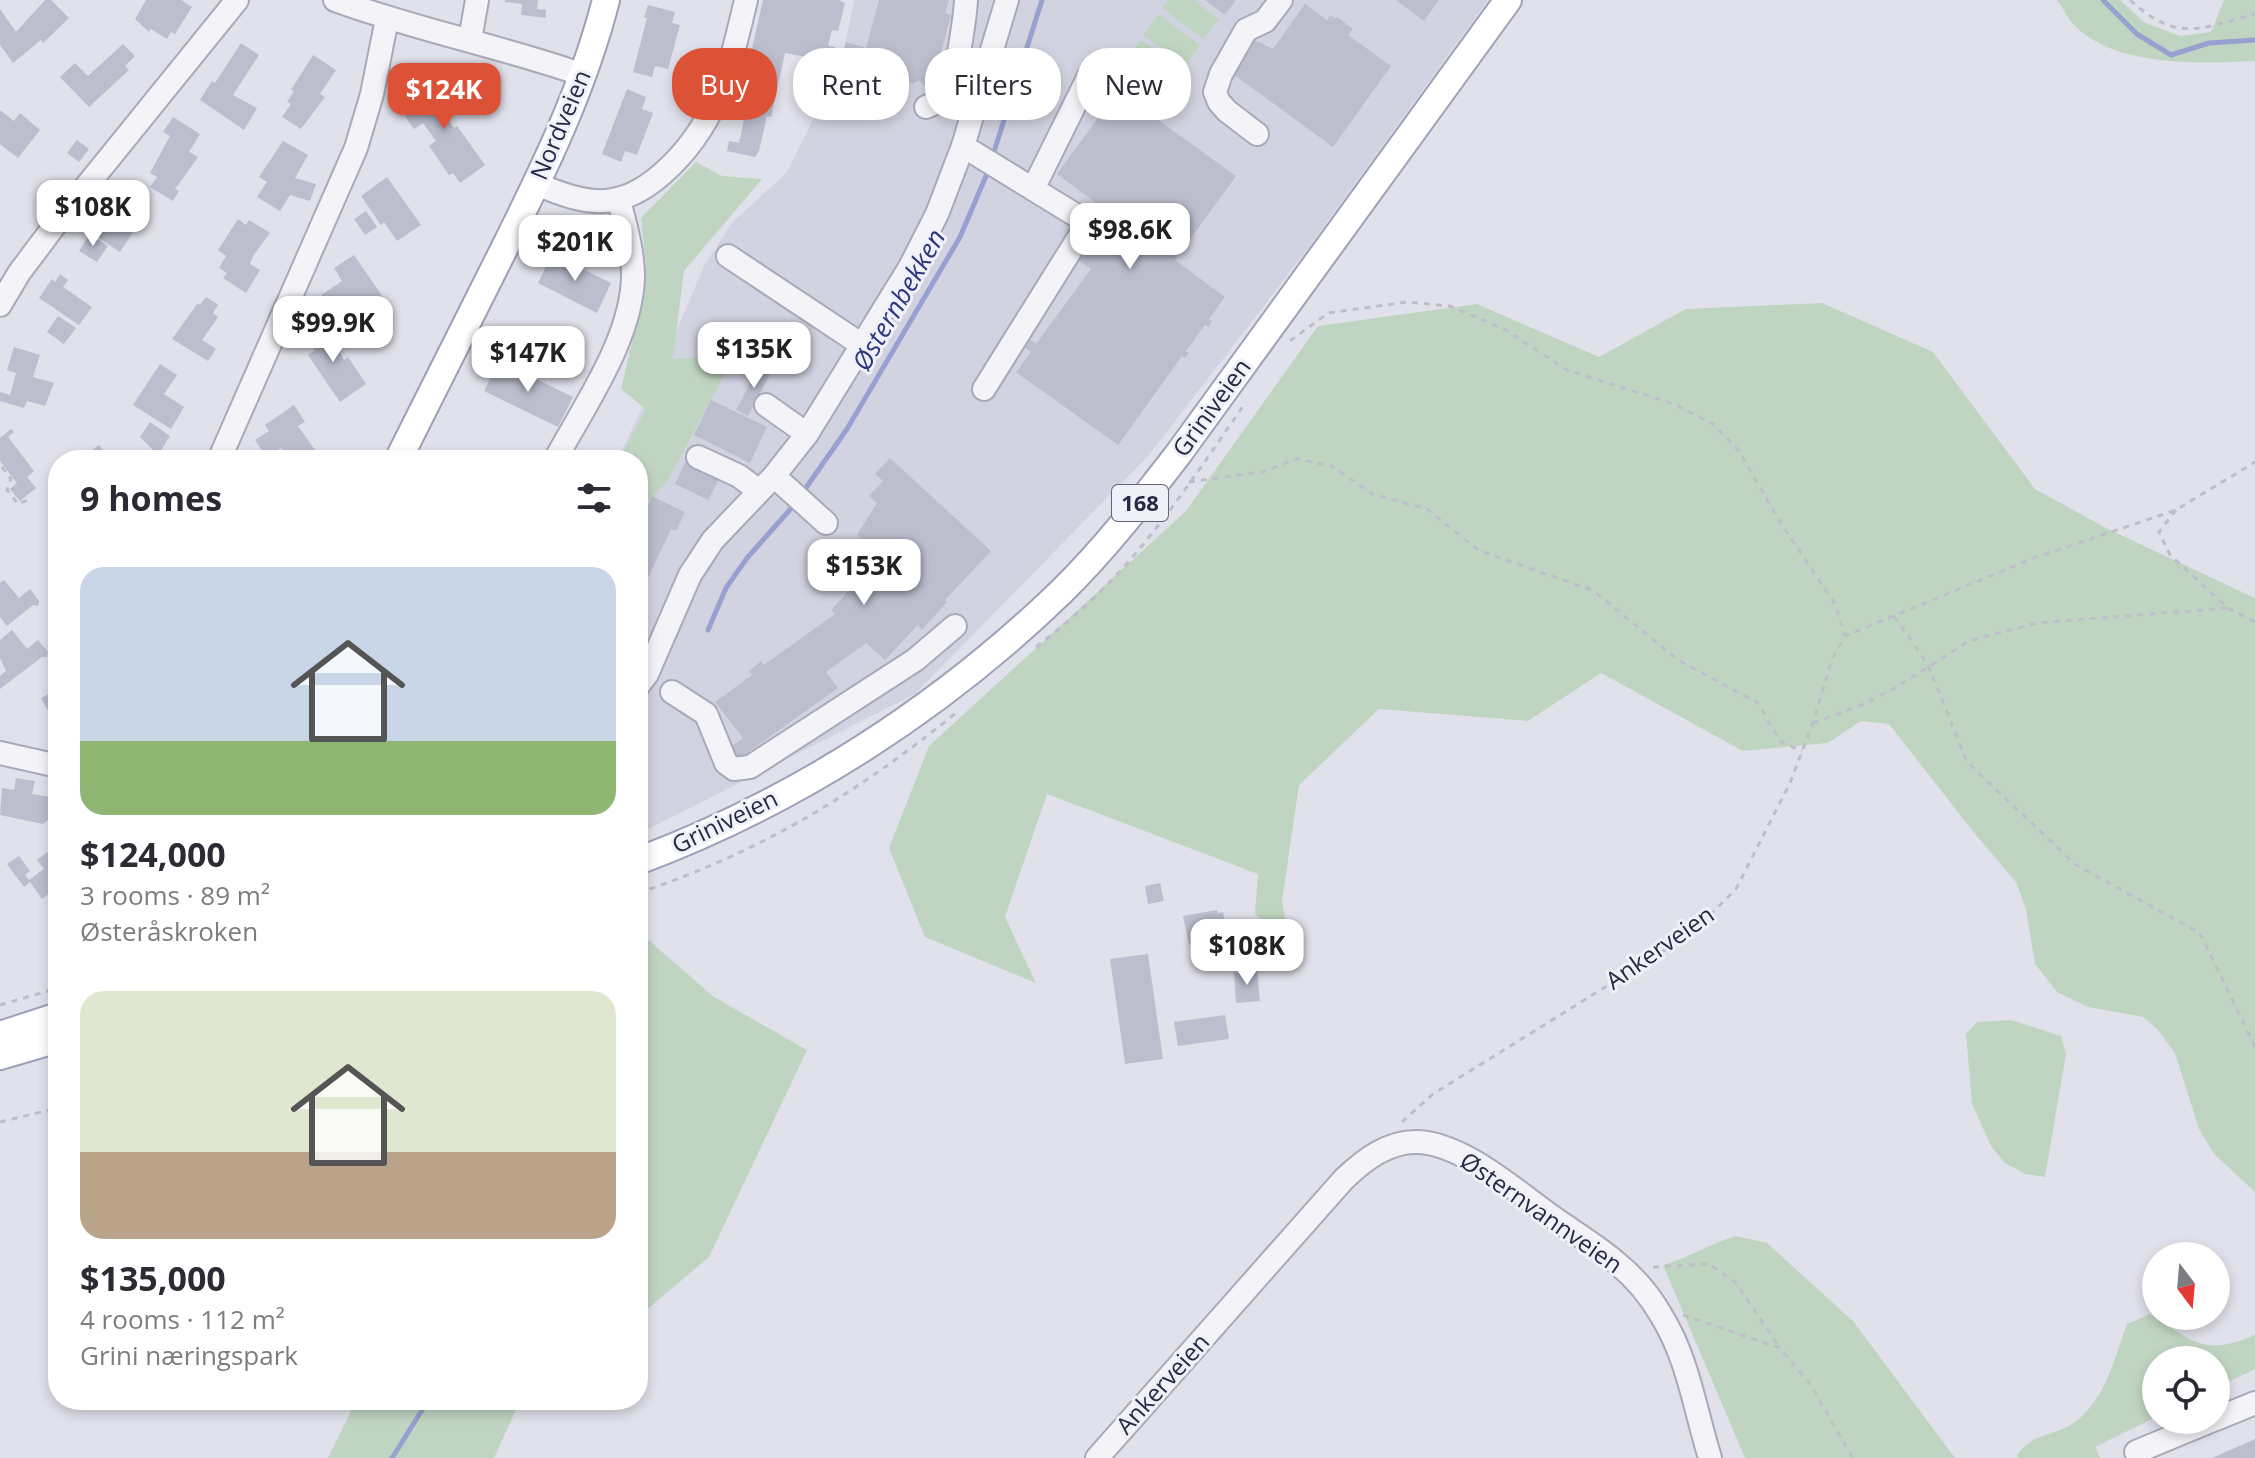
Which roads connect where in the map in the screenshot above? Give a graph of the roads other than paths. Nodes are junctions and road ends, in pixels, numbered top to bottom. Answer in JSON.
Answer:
{"nodes":[{"id":1,"x":237,"y":0,"type":"edge"},
{"id":2,"x":335,"y":0,"type":"edge"},
{"id":3,"x":477,"y":0,"type":"edge"},
{"id":4,"x":606,"y":0,"type":"edge"},
{"id":5,"x":746,"y":0,"type":"edge"},
{"id":6,"x":966,"y":0,"type":"edge"},
{"id":7,"x":1007,"y":0,"type":"edge"},
{"id":8,"x":1281,"y":0,"type":"edge"},
{"id":9,"x":1508,"y":0,"type":"edge"},
{"id":10,"x":387,"y":19,"type":"junction"},
{"id":11,"x":470,"y":40,"type":"junction"},
{"id":12,"x":961,"y":48,"type":"edge"},
{"id":13,"x":987,"y":48,"type":"edge"},
{"id":14,"x":583,"y":75,"type":"junction"},
{"id":15,"x":1077,"y":100,"type":"edge"},
{"id":16,"x":968,"y":120,"type":"edge"},
{"id":17,"x":1257,"y":134,"type":"dead end"},
{"id":18,"x":981,"y":156,"type":"junction"},
{"id":19,"x":537,"y":184,"type":"junction"},
{"id":20,"x":1033,"y":189,"type":"junction"},
{"id":21,"x":619,"y":200,"type":"junction"},
{"id":22,"x":728,"y":256,"type":"dead end"},
{"id":23,"x":0,"y":305,"type":"edge"},
{"id":24,"x":862,"y":345,"type":"junction"},
{"id":25,"x":984,"y":389,"type":"dead end"},
{"id":26,"x":766,"y":405,"type":"dead end"},
{"id":27,"x":807,"y":434,"type":"junction"},
{"id":28,"x":223,"y":450,"type":"edge"},
{"id":29,"x":403,"y":450,"type":"edge"},
{"id":30,"x":560,"y":450,"type":"edge"},
{"id":31,"x":698,"y":457,"type":"dead end"},
{"id":32,"x":766,"y":483,"type":"junction"},
{"id":33,"x":811,"y":508,"type":"dead end"},
{"id":34,"x":955,"y":626,"type":"dead end"},
{"id":35,"x":648,"y":672,"type":"edge"},
{"id":36,"x":672,"y":692,"type":"dead end"},
{"id":37,"x":0,"y":753,"type":"edge"},
{"id":38,"x":48,"y":764,"type":"edge"},
{"id":39,"x":648,"y":857,"type":"edge"},
{"id":40,"x":48,"y":1019,"type":"edge"},
{"id":41,"x":0,"y":1035,"type":"edge"},
{"id":42,"x":48,"y":1042,"type":"edge"},
{"id":43,"x":0,"y":1056,"type":"edge"},
{"id":44,"x":1395,"y":1145,"type":"joint"},
{"id":45,"x":2255,"y":1403,"type":"edge"},
{"id":46,"x":2230,"y":1414,"type":"edge"},
{"id":47,"x":2180,"y":1434,"type":"edge"},
{"id":48,"x":2136,"y":1452,"type":"dead end"},
{"id":49,"x":1097,"y":1458,"type":"edge"},
{"id":50,"x":1710,"y":1458,"type":"edge"}],
"edges":[{"from":1,"to":23,"type":"street"},
{"from":2,"to":10,"type":"street"},
{"from":3,"to":11,"type":"street"},
{"from":4,"to":14,"type":"main road","name":"Nordveien"},
{"from":5,"to":21,"type":"street"},
{"from":6,"to":12,"type":"street"},
{"from":7,"to":13,"type":"street"},
{"from":8,"to":17,"type":"street"},
{"from":9,"to":39,"type":"main road","name":"Griniveien","number":"168"},
{"from":10,"to":11,"type":"street"},
{"from":10,"to":28,"type":"street"},
{"from":11,"to":14,"type":"street"},
{"from":14,"to":19,"type":"main road","name":"Nordveien"},
{"from":15,"to":20,"type":"street"},
{"from":16,"to":18,"type":"street"},
{"from":18,"to":20,"type":"street"},
{"from":18,"to":24,"type":"street"},
{"from":19,"to":21,"type":"street"},
{"from":19,"to":29,"type":"main road","name":"Nordveien"},
{"from":20,"to":25,"type":"street"},
{"from":21,"to":30,"type":"street"},
{"from":22,"to":24,"type":"street"},
{"from":24,"to":27,"type":"street"},
{"from":26,"to":27,"type":"street"},
{"from":27,"to":32,"type":"street"},
{"from":31,"to":32,"type":"street"},
{"from":32,"to":33,"type":"street"},
{"from":32,"to":35,"type":"street"},
{"from":34,"to":36,"type":"street"},
{"from":37,"to":38,"type":"street"},
{"from":40,"to":41,"type":"main road"},
{"from":42,"to":43,"type":"main road"},
{"from":44,"to":49,"type":"street","name":"Ankerveien"},
{"from":44,"to":50,"type":"street","name":"Østernvannveien"},
{"from":45,"to":46,"type":"street"},
{"from":47,"to":48,"type":"street"}]}
